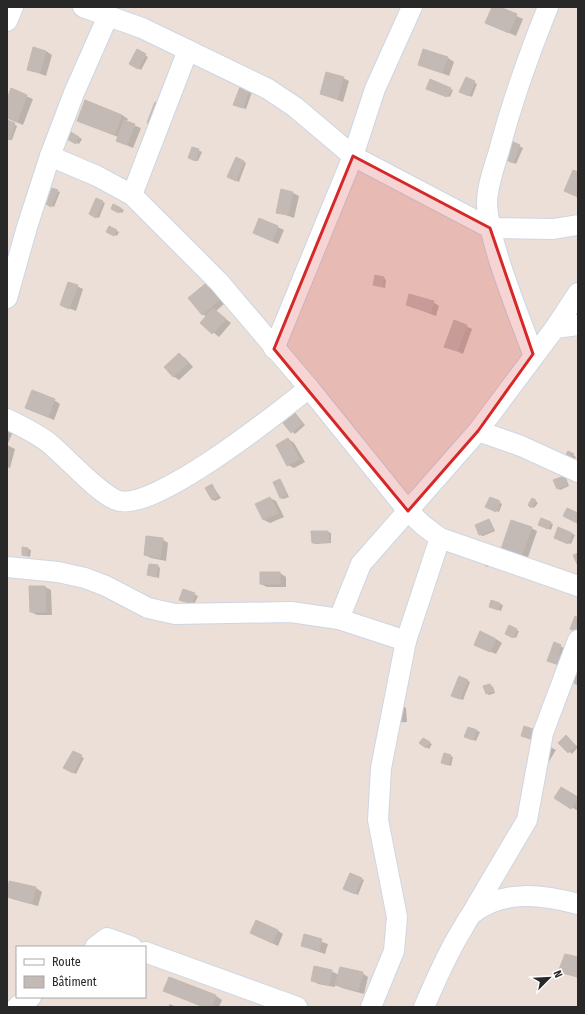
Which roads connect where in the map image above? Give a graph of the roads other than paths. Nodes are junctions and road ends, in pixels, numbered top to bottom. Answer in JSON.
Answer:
{"nodes":[{"id":1,"x":13,"y":7,"type":"edge"},
{"id":2,"x":83,"y":7,"type":"edge"},
{"id":3,"x":412,"y":7,"type":"edge"},
{"id":4,"x":548,"y":7,"type":"edge"},
{"id":5,"x":108,"y":16,"type":"junction"},
{"id":6,"x":7,"y":21,"type":"edge"},
{"id":7,"x":188,"y":50,"type":"junction"},
{"id":8,"x":50,"y":156,"type":"junction"},
{"id":9,"x":353,"y":156,"type":"junction"},
{"id":10,"x":132,"y":195,"type":"junction"},
{"id":11,"x":578,"y":225,"type":"edge"},
{"id":12,"x":490,"y":228,"type":"junction"},
{"id":13,"x":578,"y":293,"type":"edge"},
{"id":14,"x":7,"y":298,"type":"edge"},
{"id":15,"x":578,"y":325,"type":"edge"},
{"id":16,"x":555,"y":328,"type":"junction"},
{"id":17,"x":274,"y":349,"type":"junction"},
{"id":18,"x":533,"y":354,"type":"junction"},
{"id":19,"x":309,"y":388,"type":"junction"},
{"id":20,"x":7,"y":419,"type":"edge"},
{"id":21,"x":478,"y":431,"type":"junction"},
{"id":22,"x":578,"y":472,"type":"edge"},
{"id":23,"x":408,"y":511,"type":"junction"},
{"id":24,"x":440,"y":538,"type":"junction"},
{"id":25,"x":7,"y":567,"type":"edge"},
{"id":26,"x":578,"y":586,"type":"edge"},
{"id":27,"x":339,"y":619,"type":"junction"},
{"id":28,"x":578,"y":640,"type":"edge"},
{"id":29,"x":406,"y":641,"type":"junction"},
{"id":30,"x":578,"y":904,"type":"edge"},
{"id":31,"x":472,"y":913,"type":"junction"},
{"id":32,"x":97,"y":946,"type":"edge"},
{"id":33,"x":129,"y":946,"type":"edge"},
{"id":34,"x":146,"y":952,"type":"edge"},
{"id":35,"x":30,"y":998,"type":"edge"},
{"id":36,"x":17,"y":1007,"type":"edge"},
{"id":37,"x":297,"y":1007,"type":"edge"},
{"id":38,"x":371,"y":1007,"type":"edge"},
{"id":39,"x":424,"y":1007,"type":"edge"}],
"edges":[{"from":1,"to":6,"type":"street"},
{"from":2,"to":5,"type":"street"},
{"from":3,"to":9,"type":"street"},
{"from":4,"to":12,"type":"street"},
{"from":5,"to":7,"type":"street"},
{"from":5,"to":8,"type":"street"},
{"from":7,"to":9,"type":"street"},
{"from":7,"to":10,"type":"street"},
{"from":8,"to":10,"type":"street"},
{"from":8,"to":14,"type":"street"},
{"from":9,"to":12,"type":"street"},
{"from":9,"to":17,"type":"street"},
{"from":10,"to":17,"type":"street"},
{"from":11,"to":12,"type":"street"},
{"from":12,"to":18,"type":"street"},
{"from":13,"to":16,"type":"street"},
{"from":15,"to":16,"type":"street"},
{"from":16,"to":18,"type":"street"},
{"from":17,"to":19,"type":"street"},
{"from":18,"to":21,"type":"street"},
{"from":19,"to":20,"type":"street"},
{"from":19,"to":23,"type":"street"},
{"from":21,"to":22,"type":"street"},
{"from":21,"to":23,"type":"street"},
{"from":23,"to":24,"type":"street"},
{"from":23,"to":27,"type":"street"},
{"from":24,"to":26,"type":"street"},
{"from":24,"to":29,"type":"street"},
{"from":25,"to":27,"type":"street"},
{"from":27,"to":29,"type":"street"},
{"from":28,"to":31,"type":"street"},
{"from":29,"to":38,"type":"street"},
{"from":30,"to":31,"type":"street"},
{"from":31,"to":39,"type":"street"},
{"from":32,"to":33,"type":"street"},
{"from":34,"to":37,"type":"street"},
{"from":35,"to":36,"type":"street"}]}
